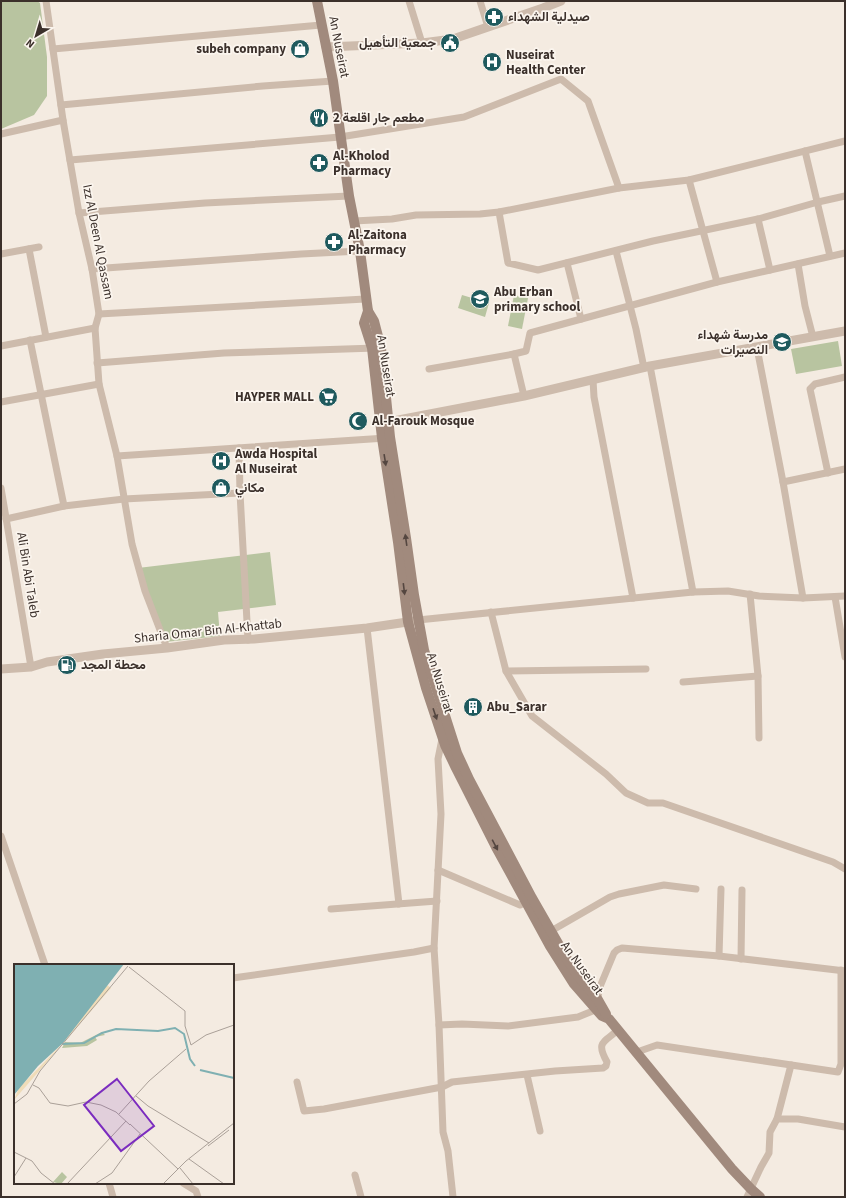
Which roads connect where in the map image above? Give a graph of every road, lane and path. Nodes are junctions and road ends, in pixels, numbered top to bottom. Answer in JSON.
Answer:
{"nodes":[{"id":1,"x":46,"y":1,"type":"edge"},
{"id":2,"x":317,"y":1,"type":"edge"},
{"id":3,"x":409,"y":1,"type":"edge"},
{"id":4,"x":480,"y":1,"type":"edge"},
{"id":5,"x":560,"y":1,"type":"edge"},
{"id":6,"x":321,"y":25,"type":"junction"},
{"id":7,"x":488,"y":27,"type":"junction"},
{"id":8,"x":422,"y":43,"type":"junction"},
{"id":9,"x":326,"y":47,"type":"junction"},
{"id":10,"x":53,"y":49,"type":"junction"},
{"id":11,"x":333,"y":81,"type":"junction"},
{"id":12,"x":61,"y":105,"type":"junction"},
{"id":13,"x":63,"y":120,"type":"junction"},
{"id":14,"x":1,"y":134,"type":"edge"},
{"id":15,"x":340,"y":137,"type":"junction"},
{"id":16,"x":845,"y":141,"type":"edge"},
{"id":17,"x":805,"y":151,"type":"junction"},
{"id":18,"x":70,"y":160,"type":"junction"},
{"id":19,"x":689,"y":180,"type":"junction"},
{"id":20,"x":619,"y":188,"type":"junction"},
{"id":21,"x":349,"y":196,"type":"junction"},
{"id":22,"x":845,"y":196,"type":"edge"},
{"id":23,"x":818,"y":202,"type":"junction"},
{"id":24,"x":499,"y":212,"type":"junction"},
{"id":25,"x":79,"y":213,"type":"junction"},
{"id":26,"x":758,"y":219,"type":"junction"},
{"id":27,"x":354,"y":221,"type":"junction"},
{"id":28,"x":702,"y":231,"type":"junction"},
{"id":29,"x":39,"y":247,"type":"dead end"},
{"id":30,"x":28,"y":249,"type":"junction"},
{"id":31,"x":360,"y":251,"type":"junction"},
{"id":32,"x":616,"y":251,"type":"junction"},
{"id":33,"x":845,"y":253,"type":"edge"},
{"id":34,"x":1,"y":254,"type":"edge"},
{"id":35,"x":830,"y":256,"type":"junction"},
{"id":36,"x":567,"y":263,"type":"junction"},
{"id":37,"x":798,"y":264,"type":"junction"},
{"id":38,"x":92,"y":269,"type":"junction"},
{"id":39,"x":770,"y":270,"type":"junction"},
{"id":40,"x":717,"y":282,"type":"junction"},
{"id":41,"x":365,"y":299,"type":"junction"},
{"id":42,"x":630,"y":306,"type":"junction"},
{"id":43,"x":99,"y":314,"type":"junction"},
{"id":44,"x":581,"y":319,"type":"junction"},
{"id":45,"x":95,"y":328,"type":"junction"},
{"id":46,"x":845,"y":331,"type":"edge"},
{"id":47,"x":46,"y":337,"type":"junction"},
{"id":48,"x":813,"y":337,"type":"junction"},
{"id":49,"x":30,"y":340,"type":"junction"},
{"id":50,"x":1,"y":346,"type":"edge"},
{"id":51,"x":377,"y":348,"type":"junction"},
{"id":52,"x":757,"y":348,"type":"junction"},
{"id":53,"x":514,"y":354,"type":"junction"},
{"id":54,"x":97,"y":363,"type":"junction"},
{"id":55,"x":647,"y":367,"type":"junction"},
{"id":56,"x":429,"y":369,"type":"dead end"},
{"id":57,"x":845,"y":377,"type":"edge"},
{"id":58,"x":593,"y":380,"type":"junction"},
{"id":59,"x":99,"y":384,"type":"junction"},
{"id":60,"x":41,"y":395,"type":"junction"},
{"id":61,"x":524,"y":396,"type":"junction"},
{"id":62,"x":1,"y":402,"type":"edge"},
{"id":63,"x":388,"y":422,"type":"junction"},
{"id":64,"x":386,"y":438,"type":"junction"},
{"id":65,"x":239,"y":448,"type":"junction"},
{"id":66,"x":117,"y":456,"type":"junction"},
{"id":67,"x":845,"y":469,"type":"edge"},
{"id":68,"x":828,"y":473,"type":"junction"},
{"id":69,"x":783,"y":482,"type":"junction"},
{"id":70,"x":1,"y":488,"type":"edge"},
{"id":71,"x":240,"y":493,"type":"junction"},
{"id":72,"x":124,"y":499,"type":"junction"},
{"id":73,"x":64,"y":506,"type":"junction"},
{"id":74,"x":6,"y":519,"type":"junction"},
{"id":75,"x":693,"y":592,"type":"junction"},
{"id":76,"x":750,"y":594,"type":"junction"},
{"id":77,"x":845,"y":596,"type":"edge"},
{"id":78,"x":836,"y":597,"type":"junction"},
{"id":79,"x":633,"y":598,"type":"junction"},
{"id":80,"x":803,"y":598,"type":"junction"},
{"id":81,"x":491,"y":612,"type":"junction"},
{"id":82,"x":418,"y":620,"type":"junction"},
{"id":83,"x":408,"y":622,"type":"junction"},
{"id":84,"x":367,"y":628,"type":"junction"},
{"id":85,"x":248,"y":640,"type":"junction"},
{"id":86,"x":167,"y":648,"type":"junction"},
{"id":87,"x":845,"y":657,"type":"edge"},
{"id":88,"x":31,"y":667,"type":"junction"},
{"id":89,"x":1,"y":669,"type":"edge"},
{"id":90,"x":646,"y":669,"type":"dead end"},
{"id":91,"x":506,"y":671,"type":"junction"},
{"id":92,"x":758,"y":676,"type":"junction"},
{"id":93,"x":683,"y":682,"type":"dead end"},
{"id":94,"x":448,"y":726,"type":"junction"},
{"id":95,"x":443,"y":737,"type":"junction"},
{"id":96,"x":759,"y":738,"type":"dead end"},
{"id":97,"x":1,"y":836,"type":"edge"},
{"id":98,"x":845,"y":869,"type":"edge"},
{"id":99,"x":438,"y":870,"type":"junction"},
{"id":100,"x":696,"y":889,"type":"dead end"},
{"id":101,"x":721,"y":890,"type":"dead end"},
{"id":102,"x":742,"y":890,"type":"dead end"},
{"id":103,"x":529,"y":900,"type":"junction"},
{"id":104,"x":437,"y":901,"type":"junction"},
{"id":105,"x":398,"y":904,"type":"junction"},
{"id":106,"x":331,"y":909,"type":"dead end"},
{"id":107,"x":551,"y":931,"type":"junction"},
{"id":108,"x":434,"y":948,"type":"junction"},
{"id":109,"x":719,"y":956,"type":"junction"},
{"id":110,"x":741,"y":959,"type":"junction"},
{"id":111,"x":45,"y":964,"type":"edge"},
{"id":112,"x":843,"y":970,"type":"edge"},
{"id":113,"x":234,"y":978,"type":"edge"},
{"id":114,"x":598,"y":1006,"type":"junction"},
{"id":115,"x":439,"y":1025,"type":"junction"},
{"id":116,"x":618,"y":1030,"type":"junction"},
{"id":117,"x":637,"y":1052,"type":"junction"},
{"id":118,"x":791,"y":1065,"type":"junction"},
{"id":119,"x":527,"y":1075,"type":"junction"},
{"id":120,"x":297,"y":1082,"type":"dead end"},
{"id":121,"x":442,"y":1087,"type":"junction"},
{"id":122,"x":777,"y":1119,"type":"junction"},
{"id":123,"x":845,"y":1127,"type":"edge"},
{"id":124,"x":540,"y":1131,"type":"dead end"},
{"id":125,"x":355,"y":1175,"type":"dead end"},
{"id":126,"x":109,"y":1184,"type":"edge"},
{"id":127,"x":185,"y":1184,"type":"edge"},
{"id":128,"x":749,"y":1193,"type":"edge"},
{"id":129,"x":113,"y":1197,"type":"edge"},
{"id":130,"x":198,"y":1197,"type":"edge"},
{"id":131,"x":361,"y":1197,"type":"edge"},
{"id":132,"x":452,"y":1197,"type":"edge"},
{"id":133,"x":760,"y":1197,"type":"edge"}],
"edges":[{"from":1,"to":10,"type":"street","name":"Izz Al Deen Al Qassam"},
{"from":2,"to":6,"type":"main road","name":"An Nuseirat"},
{"from":3,"to":8,"type":"street"},
{"from":4,"to":7,"type":"street"},
{"from":5,"to":7,"type":"street"},
{"from":6,"to":9,"type":"main road","name":"An Nuseirat"},
{"from":6,"to":10,"type":"street"},
{"from":7,"to":8,"type":"street"},
{"from":8,"to":9,"type":"street"},
{"from":9,"to":11,"type":"main road","name":"An Nuseirat"},
{"from":10,"to":12,"type":"street","name":"Izz Al Deen Al Qassam"},
{"from":11,"to":12,"type":"street"},
{"from":11,"to":15,"type":"main road","name":"An Nuseirat"},
{"from":12,"to":13,"type":"street","name":"Izz Al Deen Al Qassam"},
{"from":13,"to":14,"type":"street"},
{"from":13,"to":18,"type":"street","name":"Izz Al Deen Al Qassam"},
{"from":15,"to":18,"type":"street"},
{"from":15,"to":20,"type":"street"},
{"from":15,"to":21,"type":"main road","name":"An Nuseirat"},
{"from":16,"to":17,"type":"street"},
{"from":17,"to":19,"type":"street"},
{"from":17,"to":23,"type":"street"},
{"from":18,"to":25,"type":"street","name":"Izz Al Deen Al Qassam"},
{"from":19,"to":20,"type":"street"},
{"from":19,"to":28,"type":"street"},
{"from":20,"to":24,"type":"street"},
{"from":21,"to":25,"type":"street"},
{"from":21,"to":27,"type":"main road","name":"An Nuseirat"},
{"from":22,"to":23,"type":"street"},
{"from":23,"to":26,"type":"street"},
{"from":23,"to":35,"type":"street"},
{"from":24,"to":27,"type":"street"},
{"from":24,"to":36,"type":"street"},
{"from":25,"to":38,"type":"street","name":"Izz Al Deen Al Qassam"},
{"from":26,"to":28,"type":"street"},
{"from":26,"to":39,"type":"street"},
{"from":27,"to":31,"type":"main road","name":"An Nuseirat"},
{"from":28,"to":32,"type":"street"},
{"from":28,"to":40,"type":"street"},
{"from":29,"to":30,"type":"street"},
{"from":30,"to":34,"type":"street"},
{"from":30,"to":47,"type":"street"},
{"from":31,"to":38,"type":"street"},
{"from":31,"to":41,"type":"main road","name":"An Nuseirat"},
{"from":32,"to":36,"type":"street"},
{"from":32,"to":42,"type":"street"},
{"from":33,"to":35,"type":"street"},
{"from":35,"to":37,"type":"street"},
{"from":36,"to":44,"type":"street"},
{"from":37,"to":39,"type":"street"},
{"from":37,"to":48,"type":"street"},
{"from":38,"to":43,"type":"street","name":"Izz Al Deen Al Qassam"},
{"from":39,"to":40,"type":"street"},
{"from":40,"to":42,"type":"street"},
{"from":41,"to":43,"type":"street"},
{"from":41,"to":51,"type":"main road","name":"An Nuseirat"},
{"from":42,"to":44,"type":"street"},
{"from":42,"to":55,"type":"street"},
{"from":43,"to":45,"type":"street","name":"Izz Al Deen Al Qassam"},
{"from":44,"to":53,"type":"street"},
{"from":45,"to":47,"type":"street"},
{"from":45,"to":54,"type":"street","name":"Izz Al Deen Al Qassam"},
{"from":46,"to":48,"type":"street"},
{"from":47,"to":49,"type":"street"},
{"from":48,"to":52,"type":"street"},
{"from":49,"to":50,"type":"street"},
{"from":49,"to":60,"type":"street"},
{"from":51,"to":54,"type":"street"},
{"from":51,"to":63,"type":"main road","name":"An Nuseirat"},
{"from":51,"to":64,"type":"main road","name":"An Nuseirat"},
{"from":52,"to":55,"type":"street"},
{"from":52,"to":69,"type":"street"},
{"from":53,"to":56,"type":"street"},
{"from":53,"to":61,"type":"street"},
{"from":54,"to":59,"type":"street","name":"Izz Al Deen Al Qassam"},
{"from":55,"to":58,"type":"street"},
{"from":55,"to":75,"type":"street"},
{"from":57,"to":68,"type":"street"},
{"from":58,"to":61,"type":"street"},
{"from":58,"to":79,"type":"street"},
{"from":59,"to":60,"type":"street"},
{"from":59,"to":66,"type":"street","name":"Izz Al Deen Al Qassam"},
{"from":60,"to":62,"type":"street"},
{"from":60,"to":73,"type":"street"},
{"from":61,"to":63,"type":"street"},
{"from":63,"to":64,"type":"main road","name":"An Nuseirat"},
{"from":64,"to":65,"type":"street"},
{"from":82,"to":64,"type":"main road","name":"An Nuseirat","one_way":true},
{"from":64,"to":83,"type":"main road","name":"An Nuseirat","one_way":true},
{"from":65,"to":66,"type":"street"},
{"from":65,"to":71,"type":"street"},
{"from":66,"to":72,"type":"street","name":"Izz Al Deen Al Qassam"},
{"from":67,"to":68,"type":"street"},
{"from":68,"to":69,"type":"street"},
{"from":69,"to":80,"type":"street"},
{"from":70,"to":74,"type":"street","name":"Ali Bin Abi Taleb"},
{"from":71,"to":72,"type":"street"},
{"from":71,"to":85,"type":"street"},
{"from":72,"to":73,"type":"street"},
{"from":72,"to":86,"type":"street","name":"Izz Al Deen Al Qassam"},
{"from":73,"to":74,"type":"street"},
{"from":74,"to":88,"type":"street","name":"Ali Bin Abi Taleb"},
{"from":75,"to":76,"type":"street"},
{"from":75,"to":79,"type":"street"},
{"from":76,"to":80,"type":"street"},
{"from":76,"to":92,"type":"street"},
{"from":77,"to":78,"type":"street"},
{"from":78,"to":80,"type":"street"},
{"from":78,"to":87,"type":"street"},
{"from":79,"to":81,"type":"street"},
{"from":81,"to":82,"type":"street"},
{"from":81,"to":91,"type":"street"},
{"from":82,"to":83,"type":"street","name":"Sharia Omar Bin Al-Khattab"},
{"from":82,"to":94,"type":"main road","name":"An Nuseirat"},
{"from":83,"to":84,"type":"street","name":"Sharia Omar Bin Al-Khattab"},
{"from":83,"to":95,"type":"main road","name":"An Nuseirat","one_way":true},
{"from":84,"to":85,"type":"street","name":"Sharia Omar Bin Al-Khattab"},
{"from":84,"to":105,"type":"street"},
{"from":85,"to":86,"type":"street","name":"Sharia Omar Bin Al-Khattab"},
{"from":86,"to":88,"type":"street","name":"Sharia Omar Bin Al-Khattab"},
{"from":88,"to":89,"type":"street","name":"Sharia Omar Bin Al-Khattab"},
{"from":90,"to":91,"type":"street"},
{"from":91,"to":98,"type":"street"},
{"from":92,"to":93,"type":"street"},
{"from":92,"to":96,"type":"street"},
{"from":94,"to":95,"type":"street"},
{"from":94,"to":103,"type":"main road","name":"An Nuseirat"},
{"from":95,"to":99,"type":"street"},
{"from":95,"to":103,"type":"main road","name":"An Nuseirat","one_way":true},
{"from":97,"to":111,"type":"street"},
{"from":99,"to":103,"type":"street"},
{"from":99,"to":104,"type":"street"},
{"from":100,"to":107,"type":"street"},
{"from":101,"to":109,"type":"street"},
{"from":102,"to":110,"type":"street"},
{"from":103,"to":107,"type":"main road","name":"An Nuseirat"},
{"from":103,"to":114,"type":"main road","name":"An Nuseirat"},
{"from":104,"to":105,"type":"street"},
{"from":104,"to":108,"type":"street"},
{"from":105,"to":106,"type":"street"},
{"from":107,"to":114,"type":"main road","name":"An Nuseirat"},
{"from":108,"to":113,"type":"street"},
{"from":108,"to":115,"type":"street"},
{"from":109,"to":110,"type":"street"},
{"from":109,"to":114,"type":"street"},
{"from":110,"to":112,"type":"street"},
{"from":112,"to":118,"type":"street"},
{"from":114,"to":115,"type":"street"},
{"from":114,"to":116,"type":"main road","name":"An Nuseirat"},
{"from":115,"to":121,"type":"street"},
{"from":116,"to":117,"type":"main road","name":"An Nuseirat"},
{"from":116,"to":119,"type":"street"},
{"from":117,"to":118,"type":"street"},
{"from":117,"to":128,"type":"main road","name":"An Nuseirat"},
{"from":118,"to":122,"type":"street"},
{"from":119,"to":121,"type":"street"},
{"from":119,"to":124,"type":"street"},
{"from":120,"to":121,"type":"street"},
{"from":121,"to":132,"type":"street"},
{"from":122,"to":123,"type":"street"},
{"from":122,"to":128,"type":"street"},
{"from":125,"to":131,"type":"street"},
{"from":126,"to":129,"type":"street"},
{"from":127,"to":130,"type":"street"},
{"from":128,"to":133,"type":"main road","name":"An Nuseirat"}]}
